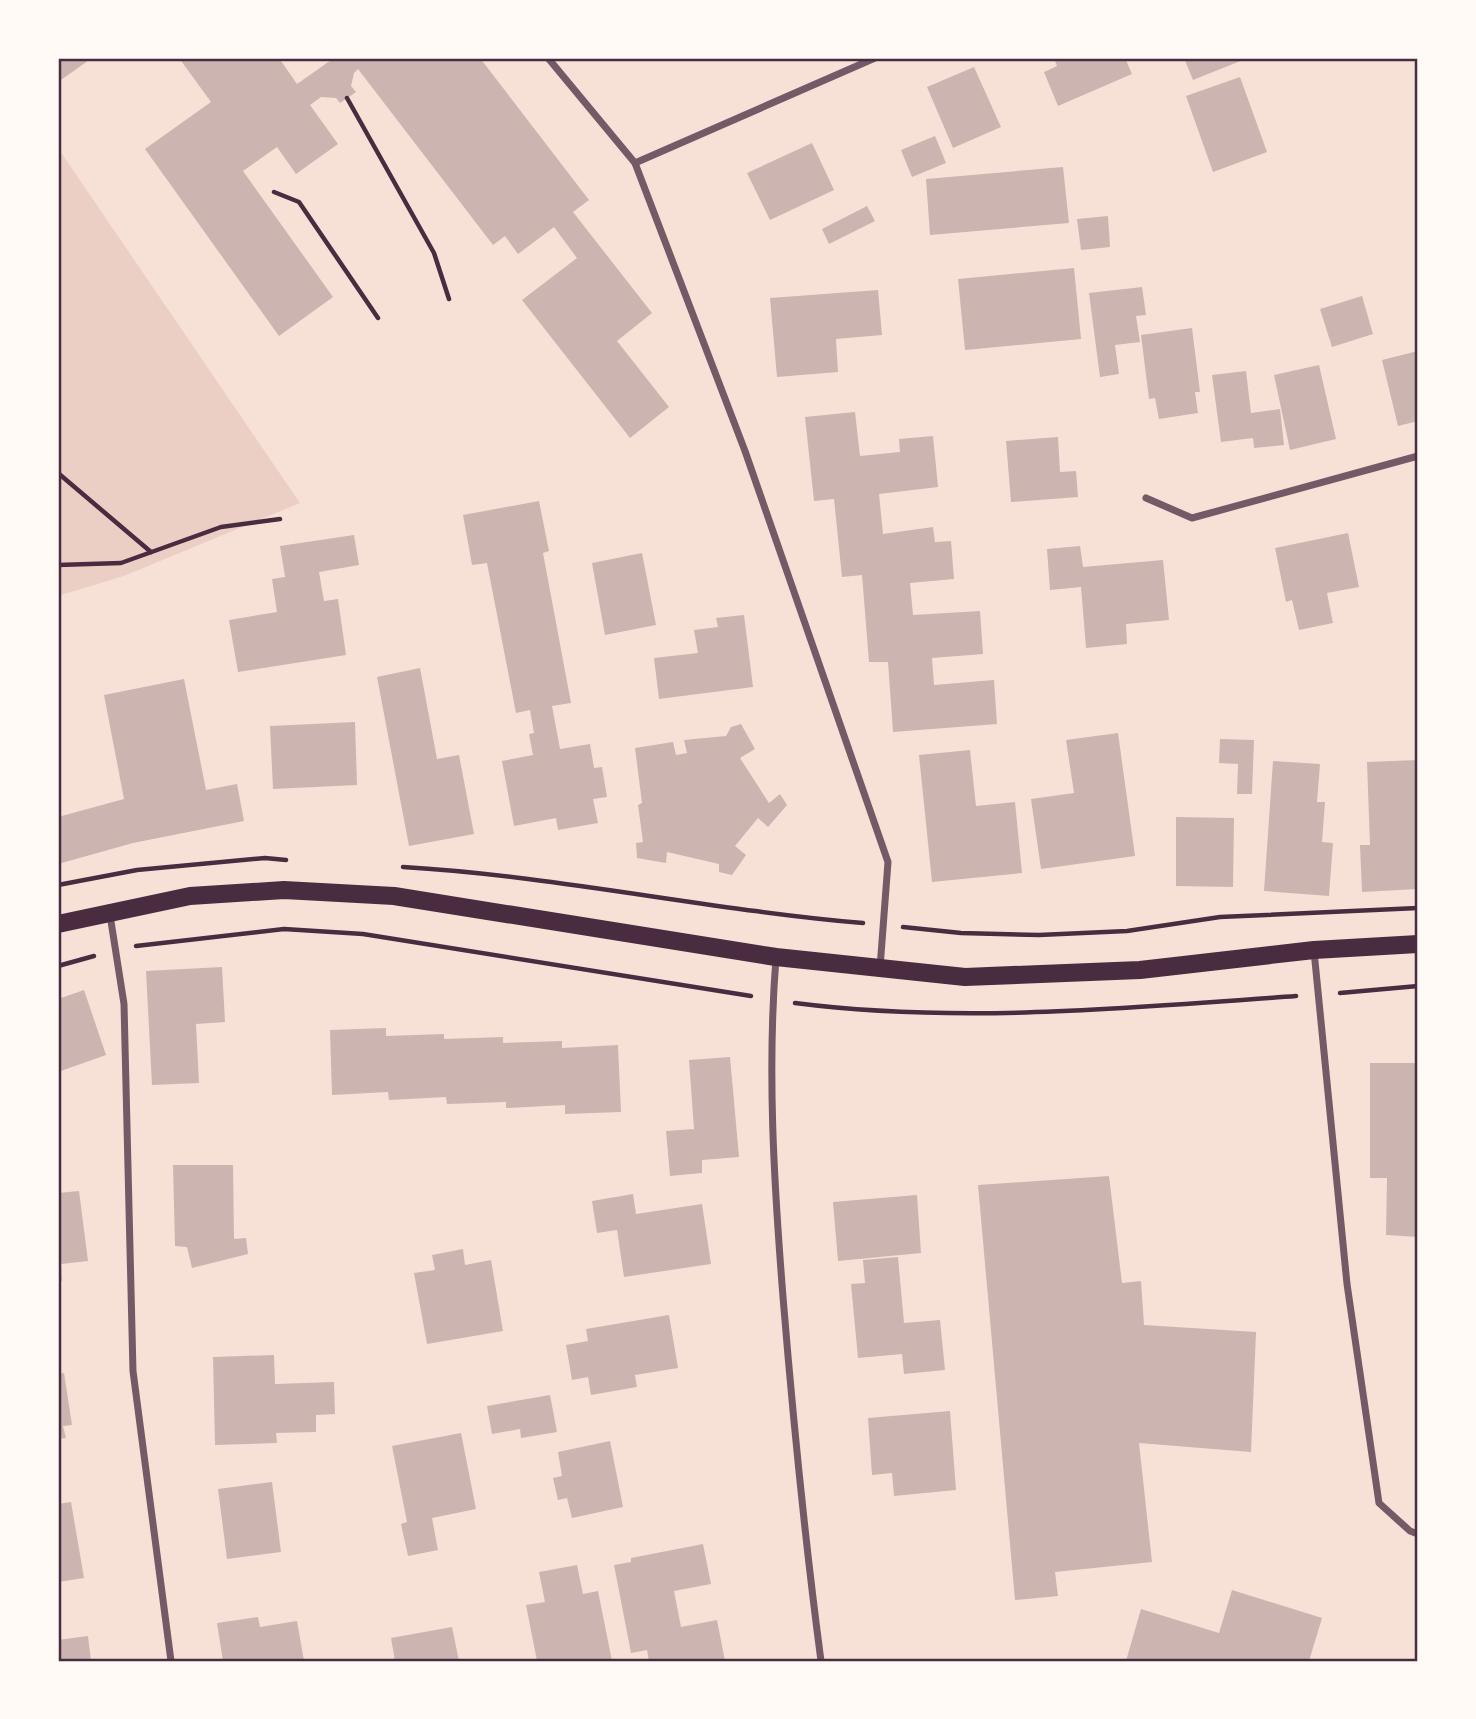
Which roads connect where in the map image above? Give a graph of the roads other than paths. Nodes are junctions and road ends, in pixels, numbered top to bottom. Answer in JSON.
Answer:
{"nodes":[{"id":1,"x":548,"y":58,"type":"edge"},
{"id":2,"x":875,"y":58,"type":"edge"},
{"id":3,"x":635,"y":163,"type":"junction"},
{"id":4,"x":1418,"y":456,"type":"edge"},
{"id":5,"x":1146,"y":498,"type":"dead end"},
{"id":6,"x":109,"y":911,"type":"junction"},
{"id":7,"x":58,"y":924,"type":"edge"},
{"id":8,"x":1418,"y":944,"type":"edge"},
{"id":9,"x":1314,"y":950,"type":"junction"},
{"id":10,"x":776,"y":957,"type":"junction"},
{"id":11,"x":880,"y":968,"type":"junction"},
{"id":12,"x":1418,"y":1534,"type":"edge"},
{"id":13,"x":171,"y":1661,"type":"edge"},
{"id":14,"x":821,"y":1661,"type":"edge"}],
"edges":[{"from":1,"to":3,"type":"street"},
{"from":2,"to":3,"type":"street"},
{"from":3,"to":11,"type":"street"},
{"from":4,"to":5,"type":"street"},
{"from":6,"to":7,"type":"main road"},
{"from":6,"to":10,"type":"main road"},
{"from":6,"to":13,"type":"street"},
{"from":8,"to":9,"type":"main road"},
{"from":9,"to":11,"type":"main road"},
{"from":9,"to":12,"type":"street"},
{"from":10,"to":11,"type":"main road"},
{"from":10,"to":14,"type":"street"}]}
